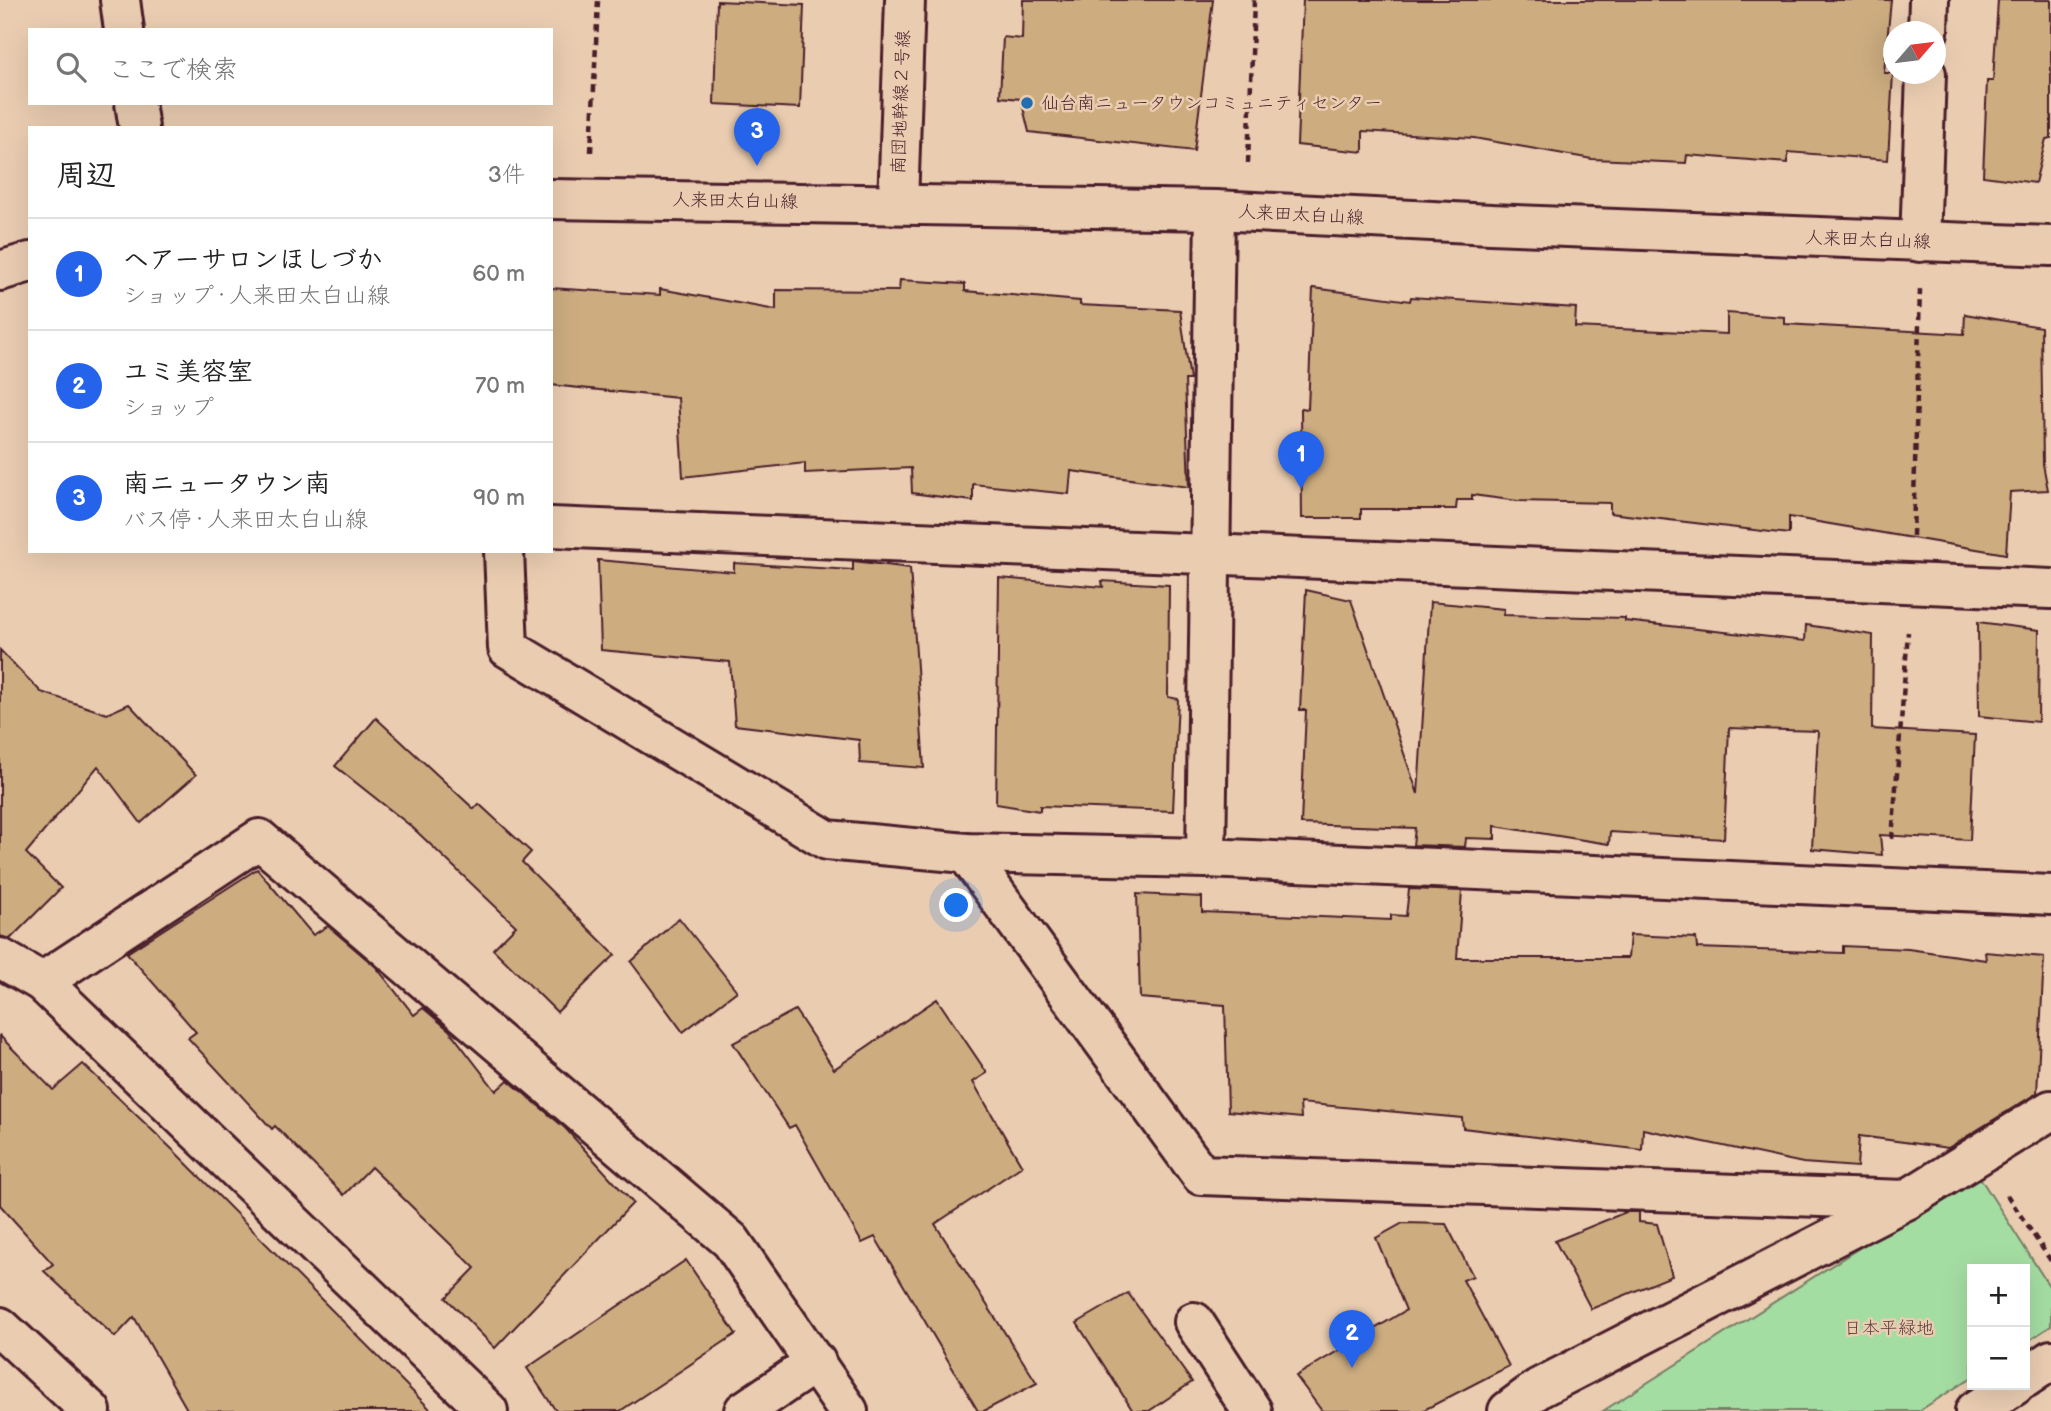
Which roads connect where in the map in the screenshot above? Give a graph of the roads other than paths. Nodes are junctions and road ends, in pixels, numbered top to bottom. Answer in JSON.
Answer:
{"nodes":[{"id":1,"x":120,"y":0,"type":"edge"},
{"id":2,"x":905,"y":0,"type":"edge"},
{"id":3,"x":1929,"y":0,"type":"edge"},
{"id":4,"x":1928,"y":21,"type":"edge"},
{"id":5,"x":124,"y":28,"type":"edge"},
{"id":6,"x":1926,"y":84,"type":"edge"},
{"id":7,"x":135,"y":105,"type":"edge"},
{"id":8,"x":139,"y":126,"type":"edge"},
{"id":9,"x":570,"y":198,"type":"edge"},
{"id":10,"x":898,"y":204,"type":"junction"},
{"id":11,"x":1230,"y":211,"type":"junction"},
{"id":12,"x":1920,"y":242,"type":"junction"},
{"id":13,"x":2051,"y":246,"type":"edge"},
{"id":14,"x":28,"y":263,"type":"edge"},
{"id":15,"x":0,"y":271,"type":"edge"},
{"id":16,"x":553,"y":527,"type":"edge"},
{"id":17,"x":504,"y":553,"type":"edge"},
{"id":18,"x":1211,"y":554,"type":"junction"},
{"id":19,"x":2051,"y":589,"type":"edge"},
{"id":20,"x":966,"y":853,"type":"junction"},
{"id":21,"x":1206,"y":858,"type":"junction"},
{"id":22,"x":2051,"y":895,"type":"edge"},
{"id":23,"x":0,"y":958,"type":"edge"},
{"id":24,"x":42,"y":982,"type":"junction"},
{"id":25,"x":2051,"y":1110,"type":"edge"},
{"id":26,"x":1906,"y":1200,"type":"junction"},
{"id":27,"x":1194,"y":1322,"type":"dead end"},
{"id":28,"x":0,"y":1327,"type":"edge"},
{"id":29,"x":2051,"y":1360,"type":"edge"},
{"id":30,"x":816,"y":1362,"type":"junction"},
{"id":31,"x":2030,"y":1375,"type":"edge"},
{"id":32,"x":2006,"y":1390,"type":"edge"},
{"id":33,"x":91,"y":1411,"type":"edge"},
{"id":34,"x":488,"y":1411,"type":"edge"},
{"id":35,"x":744,"y":1411,"type":"edge"},
{"id":36,"x":848,"y":1411,"type":"edge"},
{"id":37,"x":1252,"y":1411,"type":"edge"},
{"id":38,"x":1508,"y":1411,"type":"edge"},
{"id":39,"x":1975,"y":1411,"type":"edge"}],
"edges":[{"from":1,"to":5,"type":"street"},
{"from":2,"to":10,"type":"street","name":"南団地幹線２号線"},
{"from":3,"to":4,"type":"street"},
{"from":6,"to":12,"type":"street"},
{"from":7,"to":8,"type":"street"},
{"from":9,"to":10,"type":"street","name":"人来田太白山線"},
{"from":10,"to":11,"type":"street","name":"人来田太白山線"},
{"from":11,"to":12,"type":"street","name":"人来田太白山線"},
{"from":11,"to":18,"type":"street"},
{"from":12,"to":13,"type":"street","name":"人来田太白山線"},
{"from":14,"to":15,"type":"street"},
{"from":16,"to":18,"type":"street"},
{"from":17,"to":20,"type":"street"},
{"from":18,"to":19,"type":"street"},
{"from":18,"to":21,"type":"street"},
{"from":20,"to":21,"type":"street"},
{"from":20,"to":26,"type":"street"},
{"from":21,"to":22,"type":"street"},
{"from":23,"to":24,"type":"street"},
{"from":24,"to":30,"type":"street"},
{"from":24,"to":34,"type":"street"},
{"from":25,"to":26,"type":"street"},
{"from":26,"to":38,"type":"street"},
{"from":27,"to":37,"type":"street"},
{"from":28,"to":33,"type":"street"},
{"from":29,"to":31,"type":"street"},
{"from":30,"to":35,"type":"street"},
{"from":30,"to":36,"type":"street"},
{"from":32,"to":39,"type":"street"}]}
